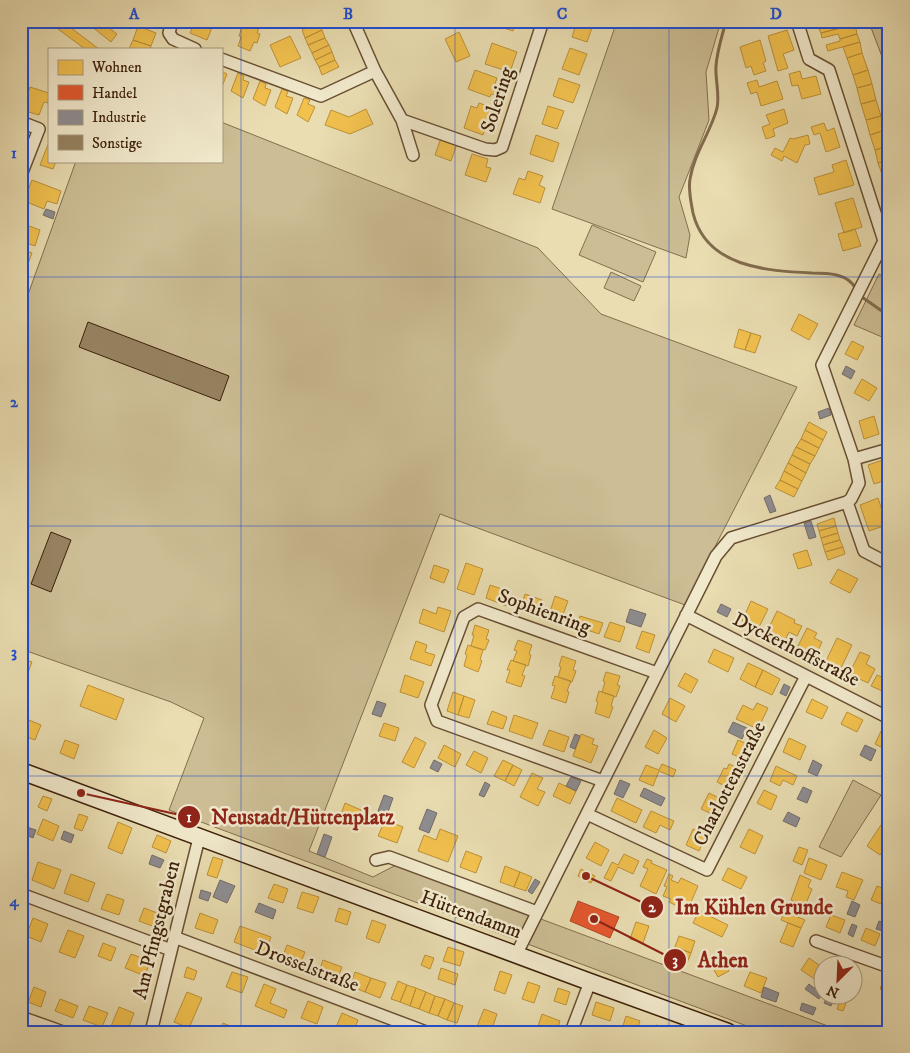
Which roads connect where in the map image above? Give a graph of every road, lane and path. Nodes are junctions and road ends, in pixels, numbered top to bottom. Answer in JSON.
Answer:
{"nodes":[{"id":1,"x":172,"y":21,"type":"edge"},
{"id":2,"x":353,"y":21,"type":"edge"},
{"id":3,"x":543,"y":21,"type":"edge"},
{"id":4,"x":797,"y":21,"type":"edge"},
{"id":5,"x":192,"y":48,"type":"edge"},
{"id":6,"x":222,"y":59,"type":"edge"},
{"id":7,"x":375,"y":71,"type":"junction"},
{"id":8,"x":402,"y":120,"type":"junction"},
{"id":9,"x":21,"y":122,"type":"edge"},
{"id":10,"x":414,"y":155,"type":"dead end"},
{"id":11,"x":21,"y":175,"type":"edge"},
{"id":12,"x":886,"y":239,"type":"edge"},
{"id":13,"x":889,"y":449,"type":"edge"},
{"id":14,"x":854,"y":459,"type":"junction"},
{"id":15,"x":847,"y":502,"type":"junction"},
{"id":16,"x":889,"y":564,"type":"edge"},
{"id":17,"x":686,"y":615,"type":"junction"},
{"id":18,"x":657,"y":673,"type":"junction"},
{"id":19,"x":806,"y":676,"type":"junction"},
{"id":20,"x":889,"y":718,"type":"edge"},
{"id":21,"x":21,"y":771,"type":"edge"},
{"id":22,"x":603,"y":781,"type":"junction"},
{"id":23,"x":587,"y":814,"type":"junction"},
{"id":24,"x":199,"y":838,"type":"junction"},
{"id":25,"x":376,"y":860,"type":"dead end"},
{"id":26,"x":21,"y":894,"type":"edge"},
{"id":27,"x":537,"y":912,"type":"junction"},
{"id":28,"x":174,"y":938,"type":"junction"},
{"id":29,"x":816,"y":942,"type":"dead end"},
{"id":30,"x":171,"y":950,"type":"junction"},
{"id":31,"x":516,"y":955,"type":"junction"},
{"id":32,"x":889,"y":967,"type":"edge"},
{"id":33,"x":590,"y":982,"type":"junction"},
{"id":34,"x":21,"y":1016,"type":"edge"},
{"id":35,"x":63,"y":1032,"type":"edge"},
{"id":36,"x":151,"y":1032,"type":"edge"},
{"id":37,"x":426,"y":1032,"type":"edge"},
{"id":38,"x":572,"y":1032,"type":"edge"},
{"id":39,"x":728,"y":1032,"type":"edge"}],
"edges":[{"from":1,"to":5,"type":"street"},
{"from":2,"to":7,"type":"street"},
{"from":3,"to":8,"type":"street","name":"Solering"},
{"from":4,"to":12,"type":"street"},
{"from":6,"to":7,"type":"street"},
{"from":7,"to":8,"type":"street"},
{"from":8,"to":10,"type":"street"},
{"from":9,"to":11,"type":"street"},
{"from":12,"to":14,"type":"street"},
{"from":13,"to":14,"type":"street"},
{"from":14,"to":15,"type":"street"},
{"from":15,"to":16,"type":"street"},
{"from":15,"to":17,"type":"street"},
{"from":17,"to":18,"type":"street"},
{"from":17,"to":19,"type":"street","name":"Dyckerhoffstraße"},
{"from":18,"to":22,"type":"street"},
{"from":18,"to":22,"type":"street","name":"Sophienring"},
{"from":19,"to":20,"type":"street","name":"Dyckerhoffstraße"},
{"from":19,"to":23,"type":"street","name":"Charlottenstraße"},
{"from":21,"to":24,"type":"street","name":"Hüttendamm"},
{"from":22,"to":23,"type":"street"},
{"from":23,"to":27,"type":"street"},
{"from":24,"to":28,"type":"street","name":"Am Pfingstgraben"},
{"from":24,"to":31,"type":"street","name":"Hüttendamm"},
{"from":25,"to":27,"type":"street"},
{"from":26,"to":30,"type":"street"},
{"from":27,"to":31,"type":"street"},
{"from":28,"to":30,"type":"street","name":"Am Pfingstgraben"},
{"from":28,"to":37,"type":"street","name":"Drosselstraße"},
{"from":29,"to":32,"type":"street"},
{"from":30,"to":36,"type":"street","name":"Am Pfingstgraben"},
{"from":31,"to":33,"type":"street","name":"Hüttendamm"},
{"from":33,"to":38,"type":"street"},
{"from":33,"to":39,"type":"street","name":"Hüttendamm"},
{"from":34,"to":35,"type":"street"}]}
